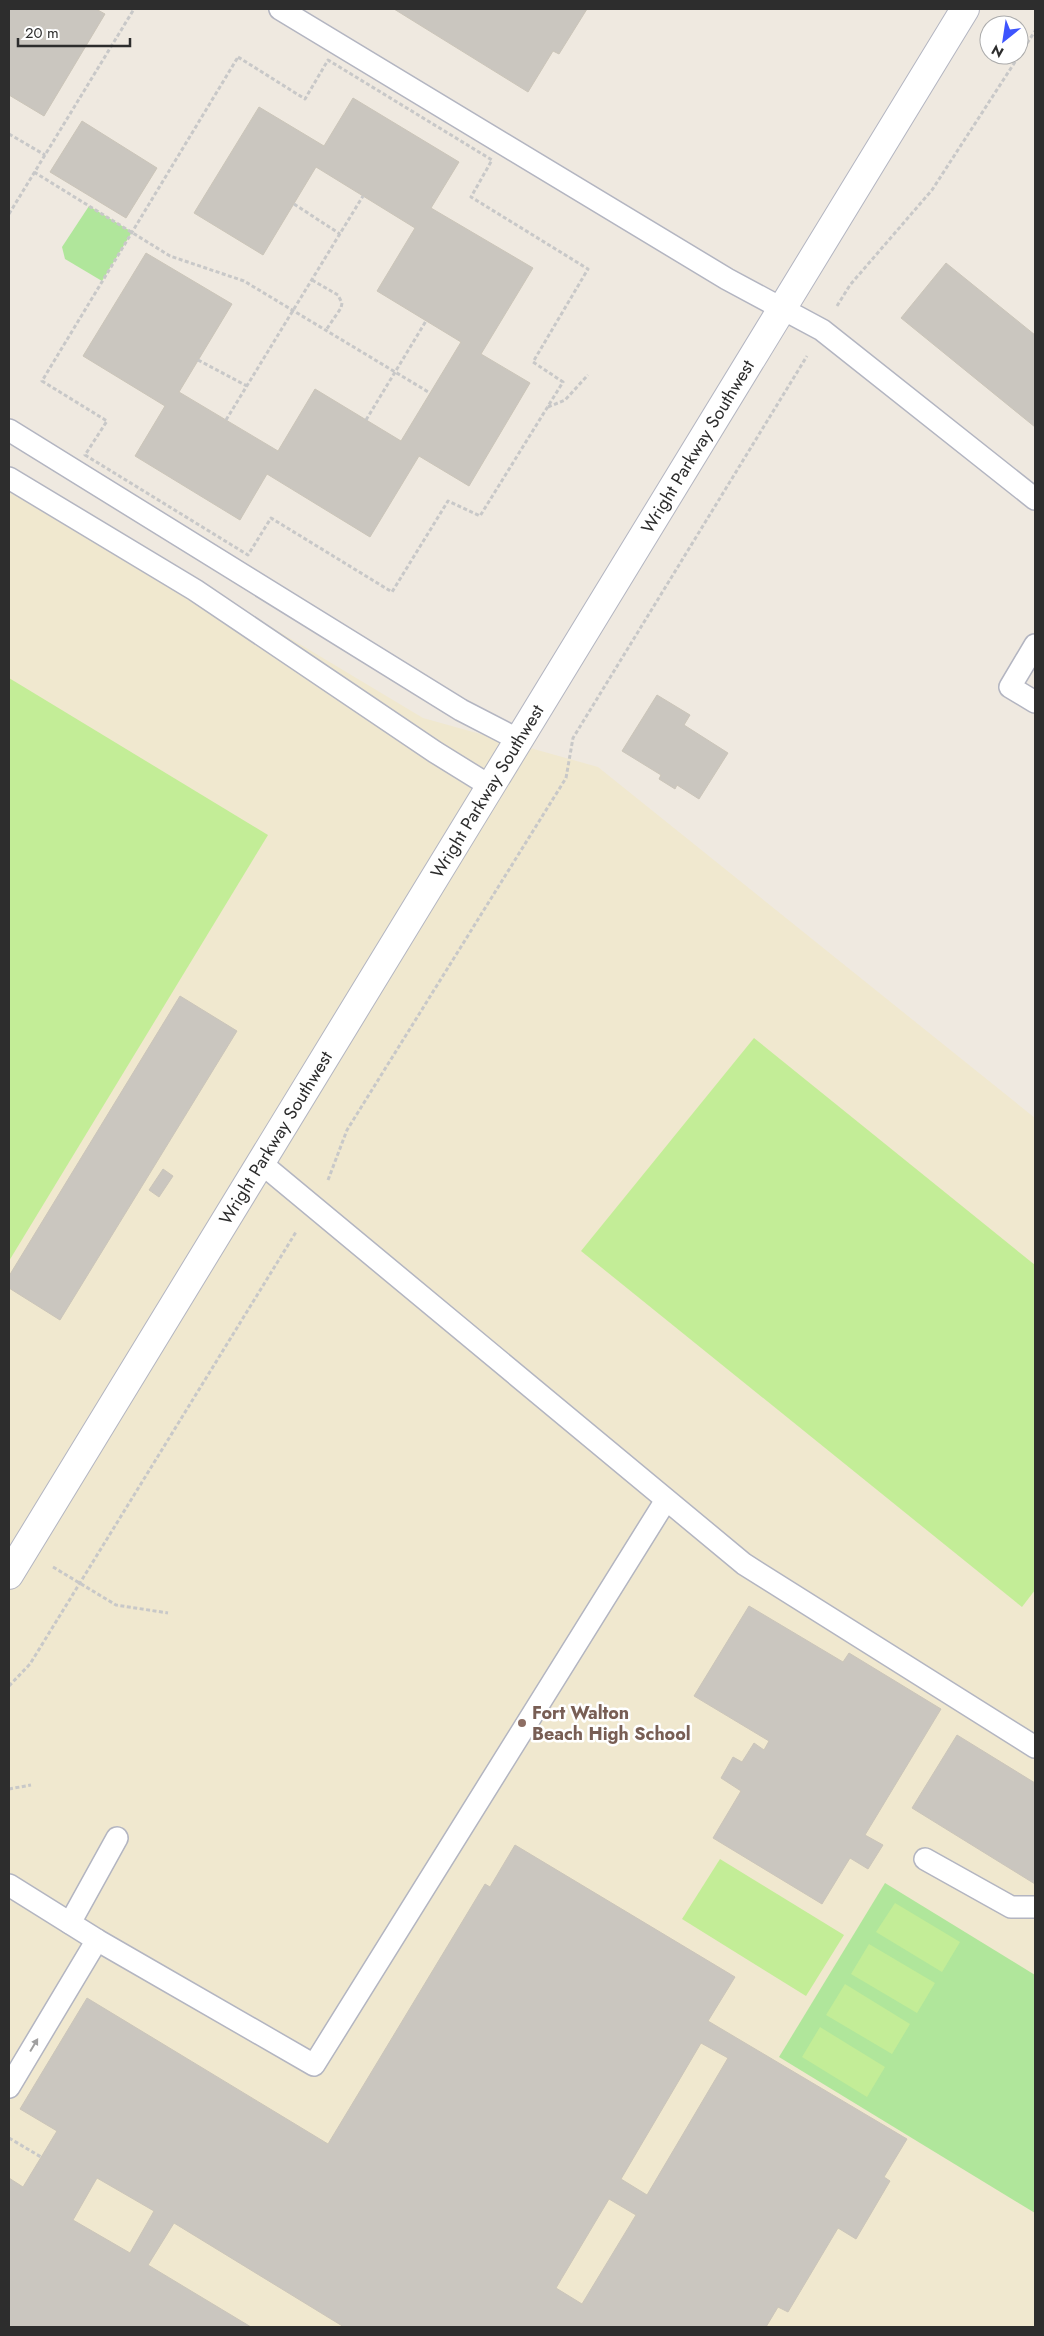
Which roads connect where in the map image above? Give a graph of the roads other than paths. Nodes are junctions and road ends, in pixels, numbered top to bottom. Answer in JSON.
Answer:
{"nodes":[{"id":1,"x":280,"y":9,"type":"edge"},
{"id":2,"x":965,"y":9,"type":"edge"},
{"id":3,"x":782,"y":308,"type":"junction"},
{"id":4,"x":9,"y":430,"type":"edge"},
{"id":5,"x":9,"y":478,"type":"edge"},
{"id":6,"x":1035,"y":499,"type":"edge"},
{"id":7,"x":1035,"y":645,"type":"edge"},
{"id":8,"x":1035,"y":702,"type":"edge"},
{"id":9,"x":519,"y":740,"type":"junction"},
{"id":10,"x":490,"y":786,"type":"junction"},
{"id":11,"x":260,"y":1163,"type":"junction"},
{"id":12,"x":666,"y":1500,"type":"junction"},
{"id":13,"x":9,"y":1575,"type":"edge"},
{"id":14,"x":1035,"y":1747,"type":"edge"},
{"id":15,"x":118,"y":1838,"type":"dead end"},
{"id":16,"x":925,"y":1858,"type":"dead end"},
{"id":17,"x":9,"y":1885,"type":"edge"},
{"id":18,"x":1035,"y":1907,"type":"edge"},
{"id":19,"x":70,"y":1923,"type":"junction"},
{"id":20,"x":97,"y":1940,"type":"junction"},
{"id":21,"x":9,"y":2087,"type":"edge"}],
"edges":[{"from":1,"to":3,"type":"lane"},
{"from":2,"to":3,"type":"street","name":"Wright Parkway Southwest"},
{"from":3,"to":6,"type":"lane"},
{"from":3,"to":9,"type":"street","name":"Wright Parkway Southwest"},
{"from":4,"to":9,"type":"lane"},
{"from":5,"to":10,"type":"lane"},
{"from":7,"to":8,"type":"lane"},
{"from":9,"to":10,"type":"street","name":"Wright Parkway Southwest"},
{"from":10,"to":11,"type":"street","name":"Wright Parkway Southwest"},
{"from":11,"to":12,"type":"lane"},
{"from":11,"to":13,"type":"street","name":"Wright Parkway Southwest"},
{"from":12,"to":14,"type":"lane"},
{"from":12,"to":20,"type":"lane"},
{"from":15,"to":19,"type":"lane"},
{"from":16,"to":18,"type":"lane"},
{"from":17,"to":19,"type":"lane"},
{"from":19,"to":20,"type":"lane"},
{"from":21,"to":20,"type":"lane","one_way":true}]}
